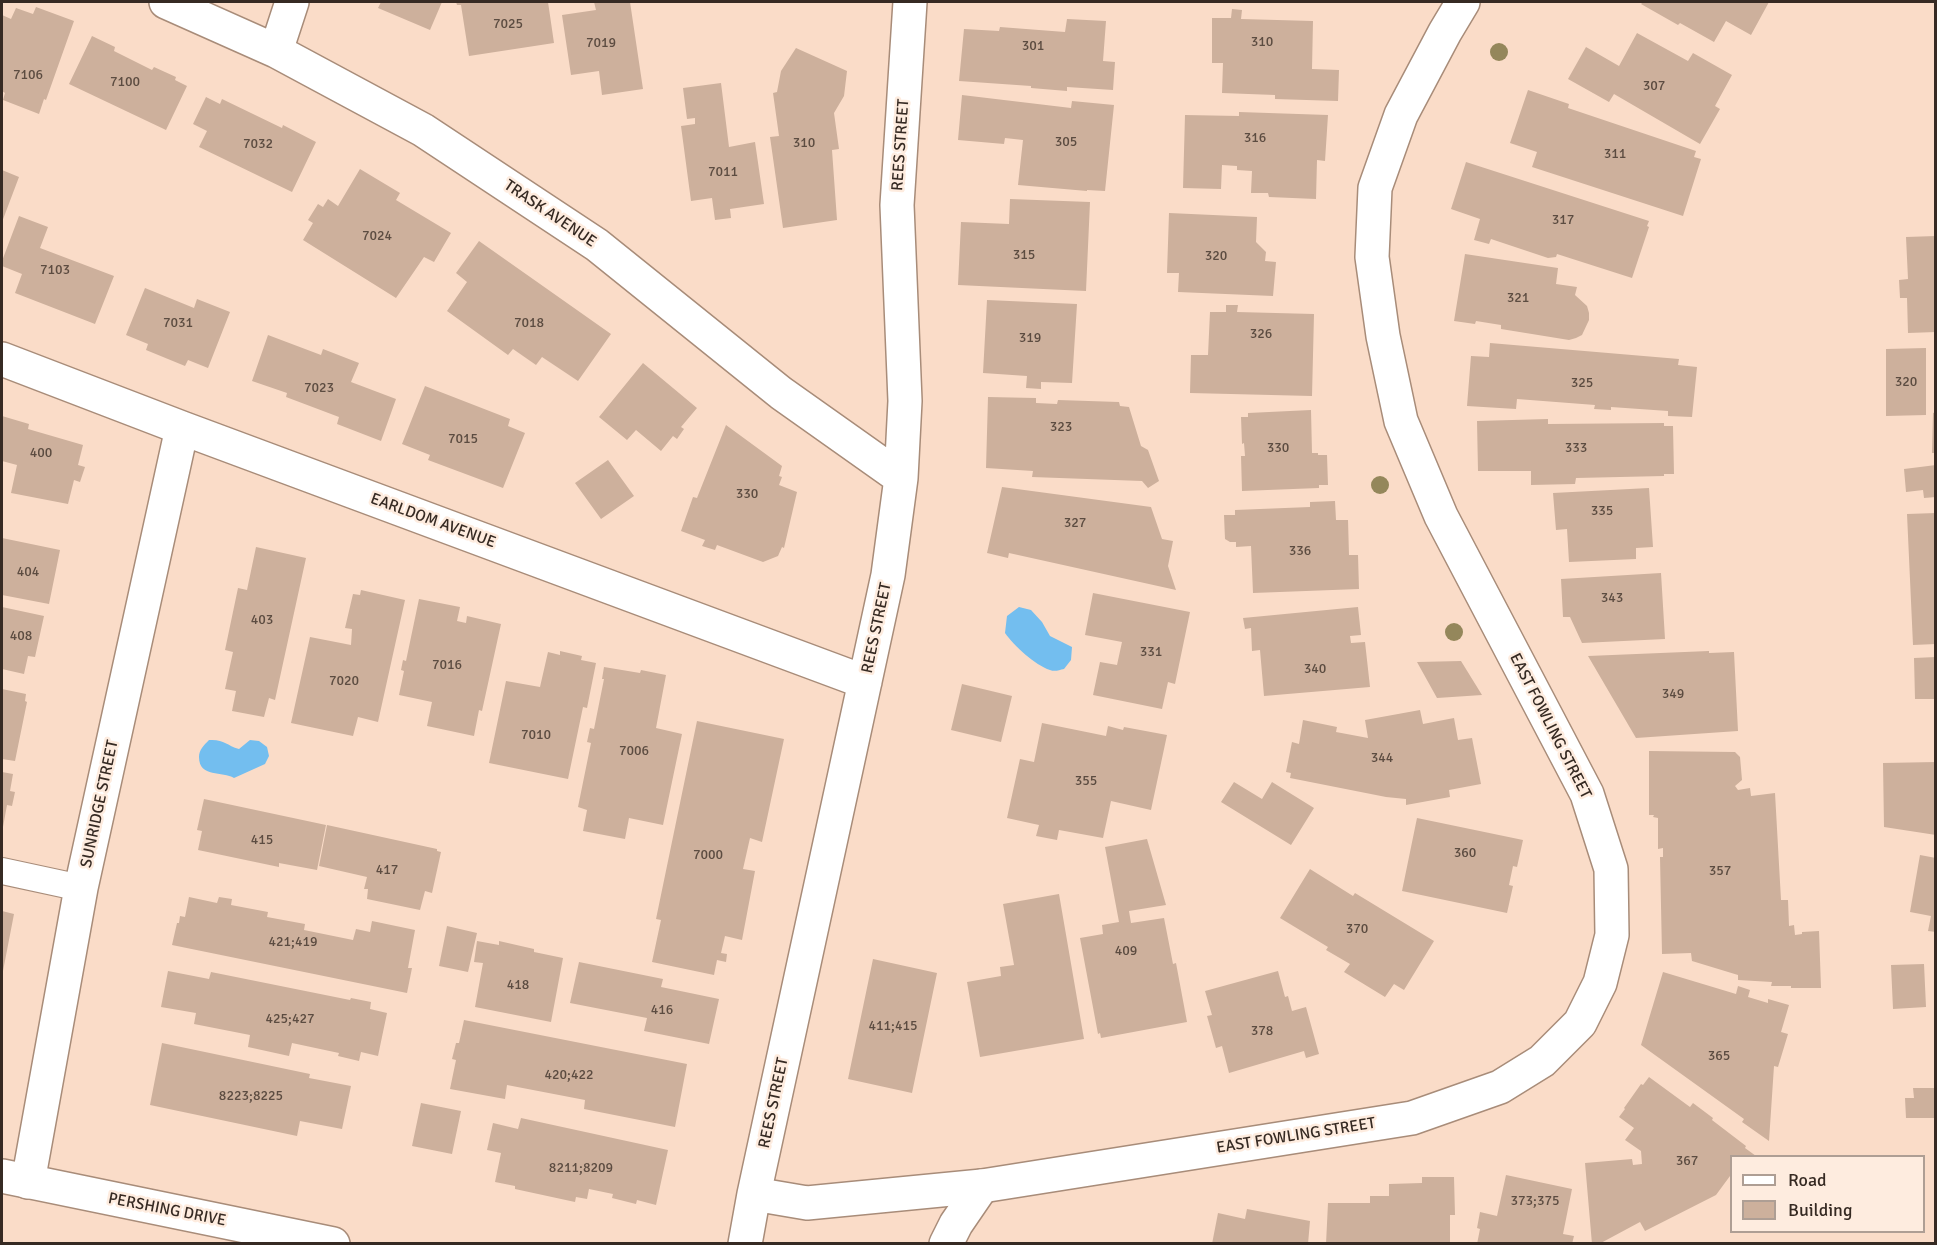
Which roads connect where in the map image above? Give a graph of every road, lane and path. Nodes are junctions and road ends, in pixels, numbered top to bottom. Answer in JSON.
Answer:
{"nodes":[{"id":1,"x":166,"y":2,"type":"edge"},
{"id":2,"x":292,"y":2,"type":"edge"},
{"id":3,"x":910,"y":2,"type":"edge"},
{"id":4,"x":1464,"y":2,"type":"edge"},
{"id":5,"x":276,"y":51,"type":"junction"},
{"id":6,"x":2,"y":359,"type":"edge"},
{"id":7,"x":182,"y":428,"type":"junction"},
{"id":8,"x":902,"y":478,"type":"junction"},
{"id":9,"x":865,"y":682,"type":"junction"},
{"id":10,"x":2,"y":871,"type":"edge"},
{"id":11,"x":81,"y":888,"type":"junction"},
{"id":12,"x":15,"y":1179,"type":"edge"},
{"id":13,"x":982,"y":1186,"type":"junction"},
{"id":14,"x":754,"y":1194,"type":"junction"},
{"id":15,"x":333,"y":1244,"type":"edge"},
{"id":16,"x":746,"y":1244,"type":"edge"},
{"id":17,"x":946,"y":1244,"type":"edge"}],
"edges":[{"from":1,"to":5,"type":"street","name":"TRASK AVENUE"},
{"from":2,"to":5,"type":"street"},
{"from":3,"to":8,"type":"street","name":"REES STREET"},
{"from":4,"to":13,"type":"street","name":"EAST FOWLING STREET"},
{"from":5,"to":8,"type":"street","name":"TRASK AVENUE"},
{"from":6,"to":7,"type":"street","name":"EARLDOM AVENUE"},
{"from":7,"to":9,"type":"street","name":"EARLDOM AVENUE"},
{"from":7,"to":11,"type":"street","name":"SUNRIDGE STREET"},
{"from":8,"to":9,"type":"street","name":"REES STREET"},
{"from":9,"to":14,"type":"street","name":"REES STREET"},
{"from":10,"to":11,"type":"lane"},
{"from":11,"to":12,"type":"street","name":"SUNRIDGE STREET"},
{"from":12,"to":15,"type":"street","name":"PERSHING DRIVE"},
{"from":13,"to":14,"type":"street","name":"EAST FOWLING STREET"},
{"from":13,"to":17,"type":"street"},
{"from":14,"to":16,"type":"street","name":"REES STREET"}]}
